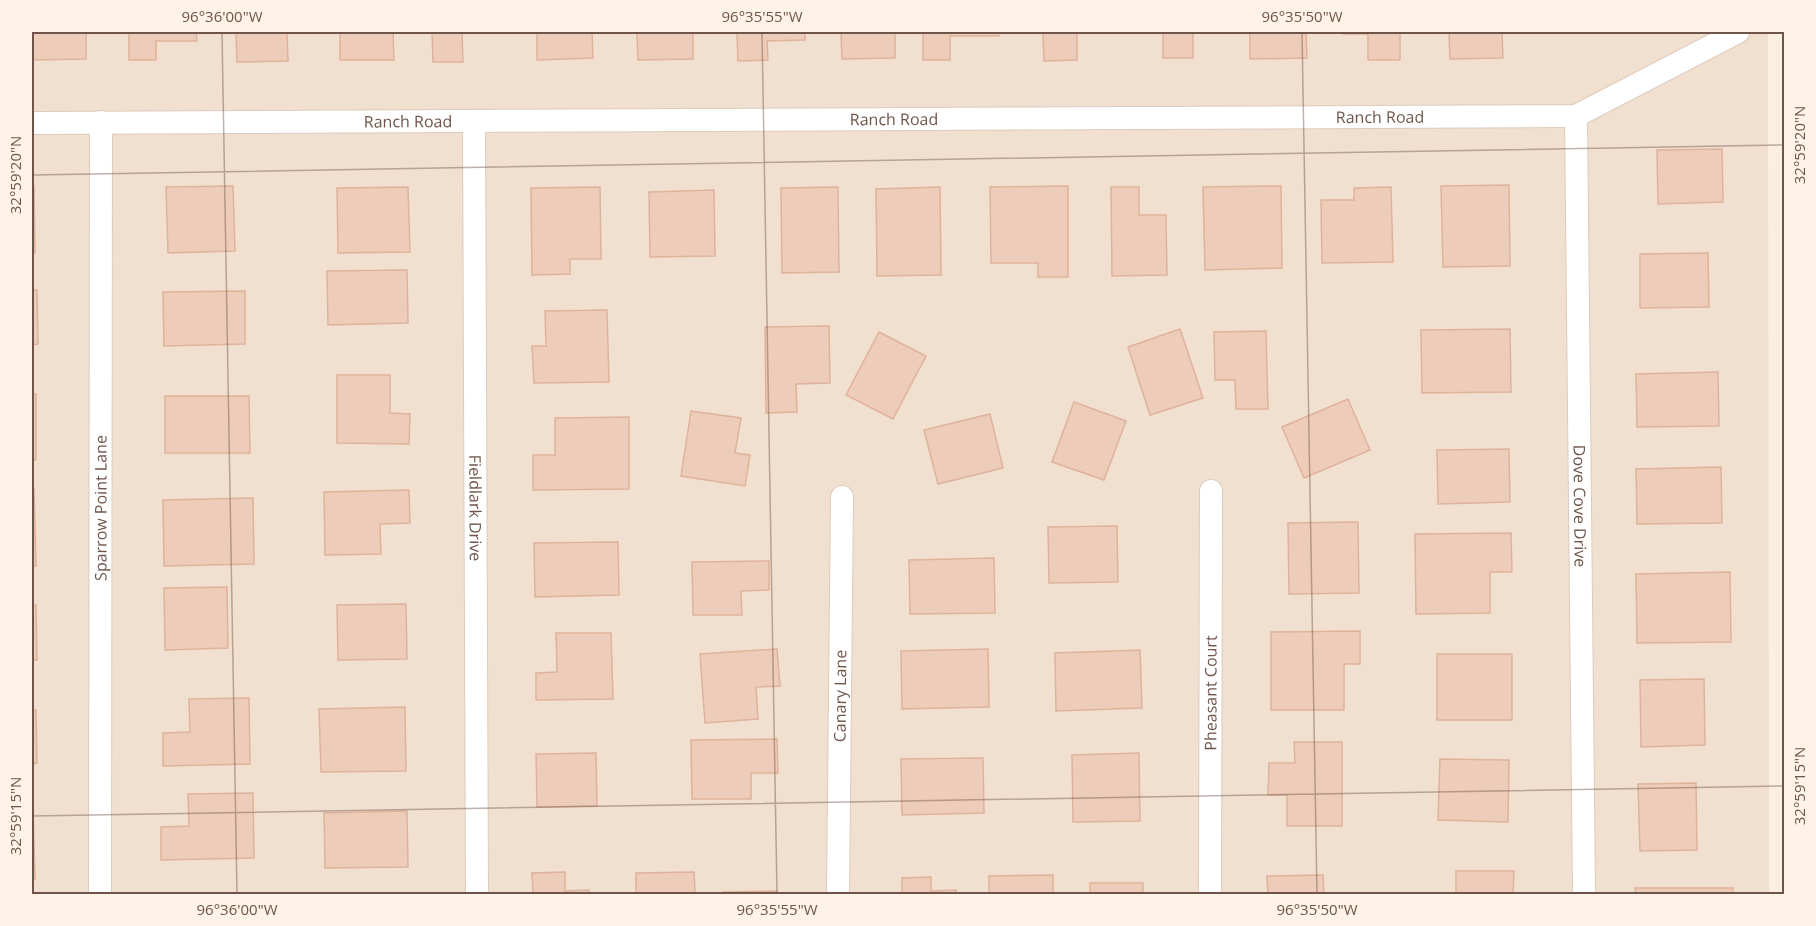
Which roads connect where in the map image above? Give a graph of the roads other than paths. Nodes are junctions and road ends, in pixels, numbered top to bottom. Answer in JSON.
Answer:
{"nodes":[{"id":1,"x":1738,"y":32,"type":"edge"},
{"id":2,"x":1576,"y":116,"type":"junction"},
{"id":3,"x":474,"y":121,"type":"junction"},
{"id":4,"x":101,"y":122,"type":"junction"},
{"id":5,"x":32,"y":123,"type":"edge"},
{"id":6,"x":1211,"y":491,"type":"dead end"},
{"id":7,"x":842,"y":497,"type":"dead end"},
{"id":8,"x":100,"y":894,"type":"edge"},
{"id":9,"x":477,"y":894,"type":"edge"},
{"id":10,"x":838,"y":894,"type":"edge"},
{"id":11,"x":1210,"y":894,"type":"edge"},
{"id":12,"x":1584,"y":894,"type":"edge"}],
"edges":[{"from":1,"to":2,"type":"street","name":"Ranch Road"},
{"from":2,"to":3,"type":"street","name":"Ranch Road"},
{"from":2,"to":12,"type":"street","name":"Dove Cove Drive"},
{"from":3,"to":4,"type":"street","name":"Ranch Road"},
{"from":3,"to":9,"type":"street","name":"Fieldlark Drive"},
{"from":4,"to":5,"type":"street","name":"Ranch Road"},
{"from":4,"to":8,"type":"street","name":"Sparrow Point Lane"},
{"from":6,"to":11,"type":"street","name":"Pheasant Court"},
{"from":7,"to":10,"type":"street","name":"Canary Lane"}]}
